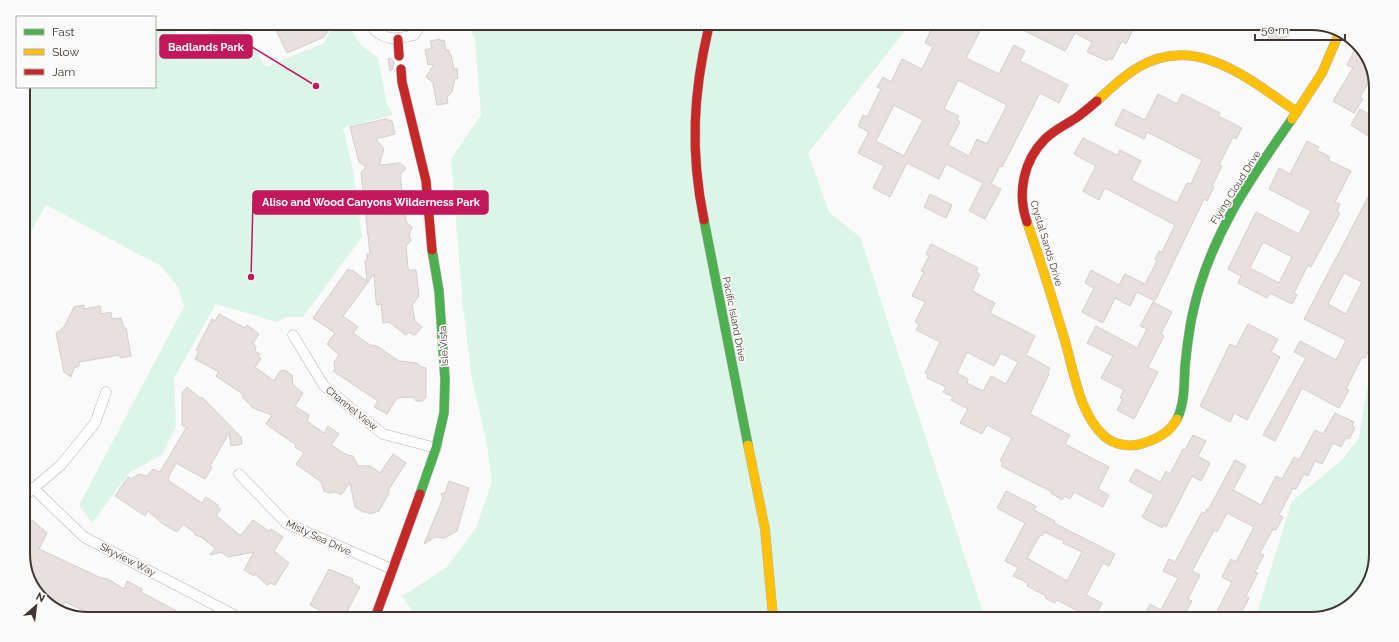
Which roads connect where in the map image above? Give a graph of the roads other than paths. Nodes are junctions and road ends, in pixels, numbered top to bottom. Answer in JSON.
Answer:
{"nodes":[{"id":1,"x":373,"y":30,"type":"edge"},
{"id":2,"x":417,"y":30,"type":"edge"},
{"id":3,"x":708,"y":30,"type":"edge"},
{"id":4,"x":1338,"y":37,"type":"edge"},
{"id":5,"x":398,"y":39,"type":"junction"},
{"id":6,"x":400,"y":56,"type":"dead end"},
{"id":7,"x":401,"y":69,"type":"dead end"},
{"id":8,"x":1297,"y":112,"type":"junction"},
{"id":9,"x":293,"y":335,"type":"dead end"},
{"id":10,"x":106,"y":392,"type":"dead end"},
{"id":11,"x":1142,"y":445,"type":"joint"},
{"id":12,"x":436,"y":448,"type":"junction"},
{"id":13,"x":239,"y":474,"type":"dead end"},
{"id":14,"x":33,"y":488,"type":"junction"},
{"id":15,"x":30,"y":491,"type":"edge"},
{"id":16,"x":392,"y":569,"type":"junction"},
{"id":17,"x":228,"y":612,"type":"edge"},
{"id":18,"x":377,"y":612,"type":"edge"},
{"id":19,"x":773,"y":612,"type":"edge"}],
"edges":[{"from":1,"to":5,"type":"street"},
{"from":2,"to":5,"type":"street"},
{"from":3,"to":19,"type":"street","name":"Pacific Island Drive"},
{"from":4,"to":8,"type":"street","name":"Flying Cloud Drive"},
{"from":5,"to":6,"type":"street"},
{"from":7,"to":12,"type":"street","name":"Isle Vista"},
{"from":8,"to":11,"type":"street","name":"Flying Cloud Drive"},
{"from":8,"to":11,"type":"street","name":"Crystal Sands Drive"},
{"from":9,"to":12,"type":"street","name":"Channel View"},
{"from":10,"to":14,"type":"street"},
{"from":12,"to":16,"type":"street","name":"Isle Vista"},
{"from":13,"to":16,"type":"street","name":"Misty Sea Drive"},
{"from":14,"to":15,"type":"street"},
{"from":14,"to":17,"type":"street","name":"Skyview Way"},
{"from":16,"to":18,"type":"street","name":"Isle Vista"}]}
